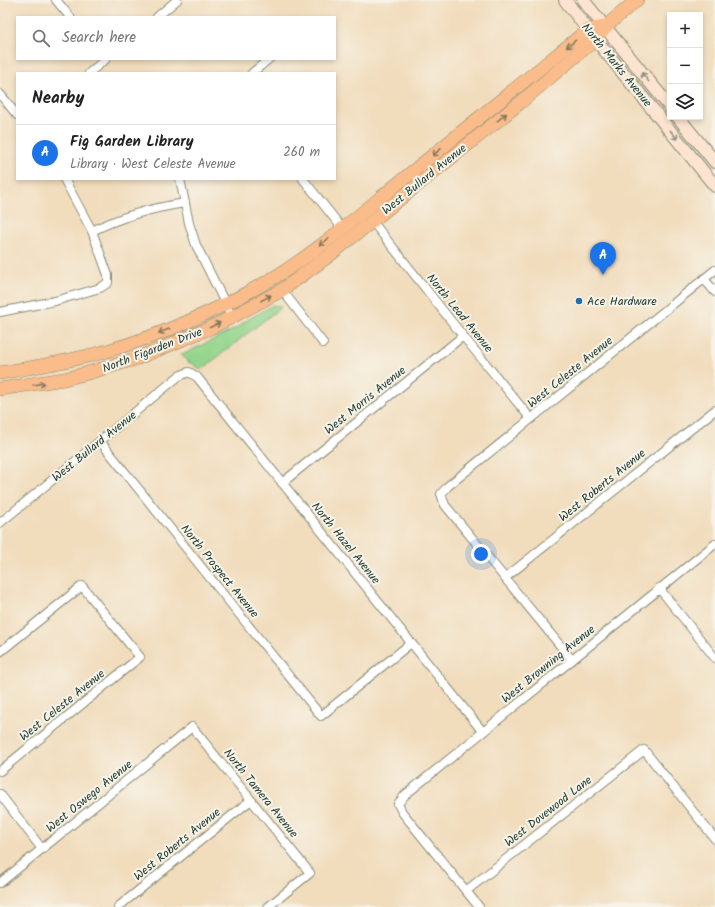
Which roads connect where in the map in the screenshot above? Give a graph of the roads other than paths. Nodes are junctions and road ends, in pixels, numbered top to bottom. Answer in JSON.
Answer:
{"nodes":[{"id":1,"x":56,"y":0,"type":"edge"},
{"id":2,"x":177,"y":0,"type":"edge"},
{"id":3,"x":565,"y":0,"type":"edge"},
{"id":4,"x":583,"y":0,"type":"edge"},
{"id":5,"x":637,"y":0,"type":"edge"},
{"id":6,"x":69,"y":16,"type":"edge"},
{"id":7,"x":158,"y":16,"type":"edge"},
{"id":8,"x":604,"y":27,"type":"junction"},
{"id":9,"x":592,"y":35,"type":"junction"},
{"id":10,"x":105,"y":60,"type":"edge"},
{"id":11,"x":268,"y":60,"type":"edge"},
{"id":12,"x":90,"y":72,"type":"edge"},
{"id":13,"x":253,"y":72,"type":"edge"},
{"id":14,"x":0,"y":94,"type":"edge"},
{"id":15,"x":667,"y":103,"type":"edge"},
{"id":16,"x":16,"y":114,"type":"edge"},
{"id":17,"x":481,"y":116,"type":"junction"},
{"id":18,"x":680,"y":120,"type":"edge"},
{"id":19,"x":474,"y":136,"type":"junction"},
{"id":20,"x":715,"y":162,"type":"edge"},
{"id":21,"x":697,"y":164,"type":"junction"},
{"id":22,"x":715,"y":174,"type":"edge"},
{"id":23,"x":65,"y":180,"type":"edge"},
{"id":24,"x":180,"y":180,"type":"edge"},
{"id":25,"x":304,"y":180,"type":"edge"},
{"id":26,"x":715,"y":186,"type":"edge"},
{"id":27,"x":185,"y":203,"type":"junction"},
{"id":28,"x":372,"y":221,"type":"junction"},
{"id":29,"x":342,"y":228,"type":"junction"},
{"id":30,"x":92,"y":231,"type":"junction"},
{"id":31,"x":301,"y":260,"type":"junction"},
{"id":32,"x":715,"y":270,"type":"edge"},
{"id":33,"x":704,"y":279,"type":"junction"},
{"id":34,"x":282,"y":290,"type":"junction"},
{"id":35,"x":715,"y":292,"type":"edge"},
{"id":36,"x":226,"y":304,"type":"junction"},
{"id":37,"x":0,"y":312,"type":"edge"},
{"id":38,"x":232,"y":317,"type":"junction"},
{"id":39,"x":463,"y":336,"type":"junction"},
{"id":40,"x":324,"y":343,"type":"dead end"},
{"id":41,"x":189,"y":372,"type":"joint"},
{"id":42,"x":0,"y":373,"type":"edge"},
{"id":43,"x":0,"y":390,"type":"edge"},
{"id":44,"x":715,"y":410,"type":"edge"},
{"id":45,"x":531,"y":419,"type":"junction"},
{"id":46,"x":100,"y":441,"type":"junction"},
{"id":47,"x":282,"y":483,"type":"junction"},
{"id":48,"x":0,"y":522,"type":"edge"},
{"id":49,"x":715,"y":544,"type":"edge"},
{"id":50,"x":505,"y":578,"type":"junction"},
{"id":51,"x":659,"y":588,"type":"junction"},
{"id":52,"x":411,"y":643,"type":"junction"},
{"id":53,"x":0,"y":652,"type":"edge"},
{"id":54,"x":715,"y":658,"type":"edge"},
{"id":55,"x":572,"y":660,"type":"junction"},
{"id":56,"x":192,"y":727,"type":"joint"},
{"id":57,"x":483,"y":732,"type":"junction"},
{"id":58,"x":0,"y":771,"type":"edge"},
{"id":59,"x":0,"y":794,"type":"edge"},
{"id":60,"x":251,"y":800,"type":"junction"},
{"id":61,"x":715,"y":839,"type":"edge"},
{"id":62,"x":42,"y":849,"type":"junction"},
{"id":63,"x":0,"y":883,"type":"edge"},
{"id":64,"x":466,"y":891,"type":"junction"},
{"id":65,"x":118,"y":907,"type":"edge"},
{"id":66,"x":268,"y":907,"type":"edge"},
{"id":67,"x":479,"y":907,"type":"edge"}],
"edges":[{"from":1,"to":6,"type":"street"},
{"from":2,"to":7,"type":"street"},
{"from":3,"to":9,"type":"main road","name":"North Marks Avenue"},
{"from":4,"to":8,"type":"main road","name":"North Marks Avenue"},
{"from":5,"to":8,"type":"main road","name":"West Bullard Avenue"},
{"from":8,"to":9,"type":"main road","name":"West Bullard Avenue"},
{"from":15,"to":8,"type":"main road","name":"North Marks Avenue","one_way":true},
{"from":9,"to":17,"type":"main road","name":"West Bullard Avenue","one_way":true},
{"from":19,"to":9,"type":"main road","name":"West Bullard Avenue","one_way":true},
{"from":9,"to":21,"type":"main road","name":"North Marks Avenue","one_way":true},
{"from":10,"to":12,"type":"street"},
{"from":11,"to":13,"type":"street"},
{"from":14,"to":16,"type":"street"},
{"from":17,"to":19,"type":"main road"},
{"from":17,"to":29,"type":"main road","name":"West Bullard Avenue","one_way":true},
{"from":18,"to":20,"type":"main road"},
{"from":19,"to":28,"type":"main road","name":"West Bullard Avenue"},
{"from":21,"to":22,"type":"main road"},
{"from":21,"to":26,"type":"main road","name":"North Marks Avenue"},
{"from":23,"to":30,"type":"street"},
{"from":24,"to":27,"type":"street"},
{"from":25,"to":29,"type":"street"},
{"from":27,"to":30,"type":"street"},
{"from":27,"to":36,"type":"street"},
{"from":28,"to":34,"type":"main road","name":"West Bullard Avenue"},
{"from":28,"to":39,"type":"street","name":"North Lead Avenue"},
{"from":29,"to":31,"type":"main road","name":"West Bullard Avenue","one_way":true},
{"from":30,"to":37,"type":"street"},
{"from":31,"to":34,"type":"main road"},
{"from":31,"to":36,"type":"main road","name":"West Bullard Avenue"},
{"from":32,"to":33,"type":"street","name":"West Celeste Avenue"},
{"from":33,"to":35,"type":"street"},
{"from":33,"to":45,"type":"street","name":"West Celeste Avenue"},
{"from":38,"to":34,"type":"main road","name":"West Bullard Avenue","one_way":true},
{"from":34,"to":40,"type":"street"},
{"from":36,"to":38,"type":"street"},
{"from":36,"to":42,"type":"main road","name":"North Figarden Drive","one_way":true},
{"from":43,"to":38,"type":"main road","name":"North Figarden Drive","one_way":true},
{"from":39,"to":45,"type":"street","name":"North Lead Avenue"},
{"from":39,"to":47,"type":"street","name":"West Morris Avenue"},
{"from":41,"to":46,"type":"street","name":"West Bullard Avenue"},
{"from":41,"to":47,"type":"street","name":"North Hazel Avenue"},
{"from":44,"to":50,"type":"street","name":"West Roberts Avenue"},
{"from":45,"to":50,"type":"street","name":"West Celeste Avenue"},
{"from":46,"to":48,"type":"street","name":"West Bullard Avenue"},
{"from":46,"to":52,"type":"street","name":"North Prospect Avenue"},
{"from":47,"to":52,"type":"street","name":"North Hazel Avenue"},
{"from":49,"to":51,"type":"street","name":"West Browning Avenue"},
{"from":50,"to":55,"type":"street"},
{"from":51,"to":54,"type":"street"},
{"from":51,"to":55,"type":"street","name":"West Browning Avenue"},
{"from":52,"to":57,"type":"street","name":"North Hazel Avenue"},
{"from":53,"to":58,"type":"street","name":"West Celeste Avenue"},
{"from":55,"to":57,"type":"street","name":"West Browning Avenue"},
{"from":56,"to":60,"type":"street","name":"North Tamera Avenue"},
{"from":56,"to":62,"type":"street","name":"West Oswego Avenue"},
{"from":57,"to":64,"type":"street","name":"West Browning Avenue"},
{"from":59,"to":62,"type":"street"},
{"from":60,"to":65,"type":"street","name":"West Roberts Avenue"},
{"from":60,"to":66,"type":"street","name":"North Tamera Avenue"},
{"from":61,"to":64,"type":"street","name":"West Dovewood Lane"},
{"from":62,"to":63,"type":"street","name":"West Oswego Avenue"},
{"from":64,"to":67,"type":"street"}]}
